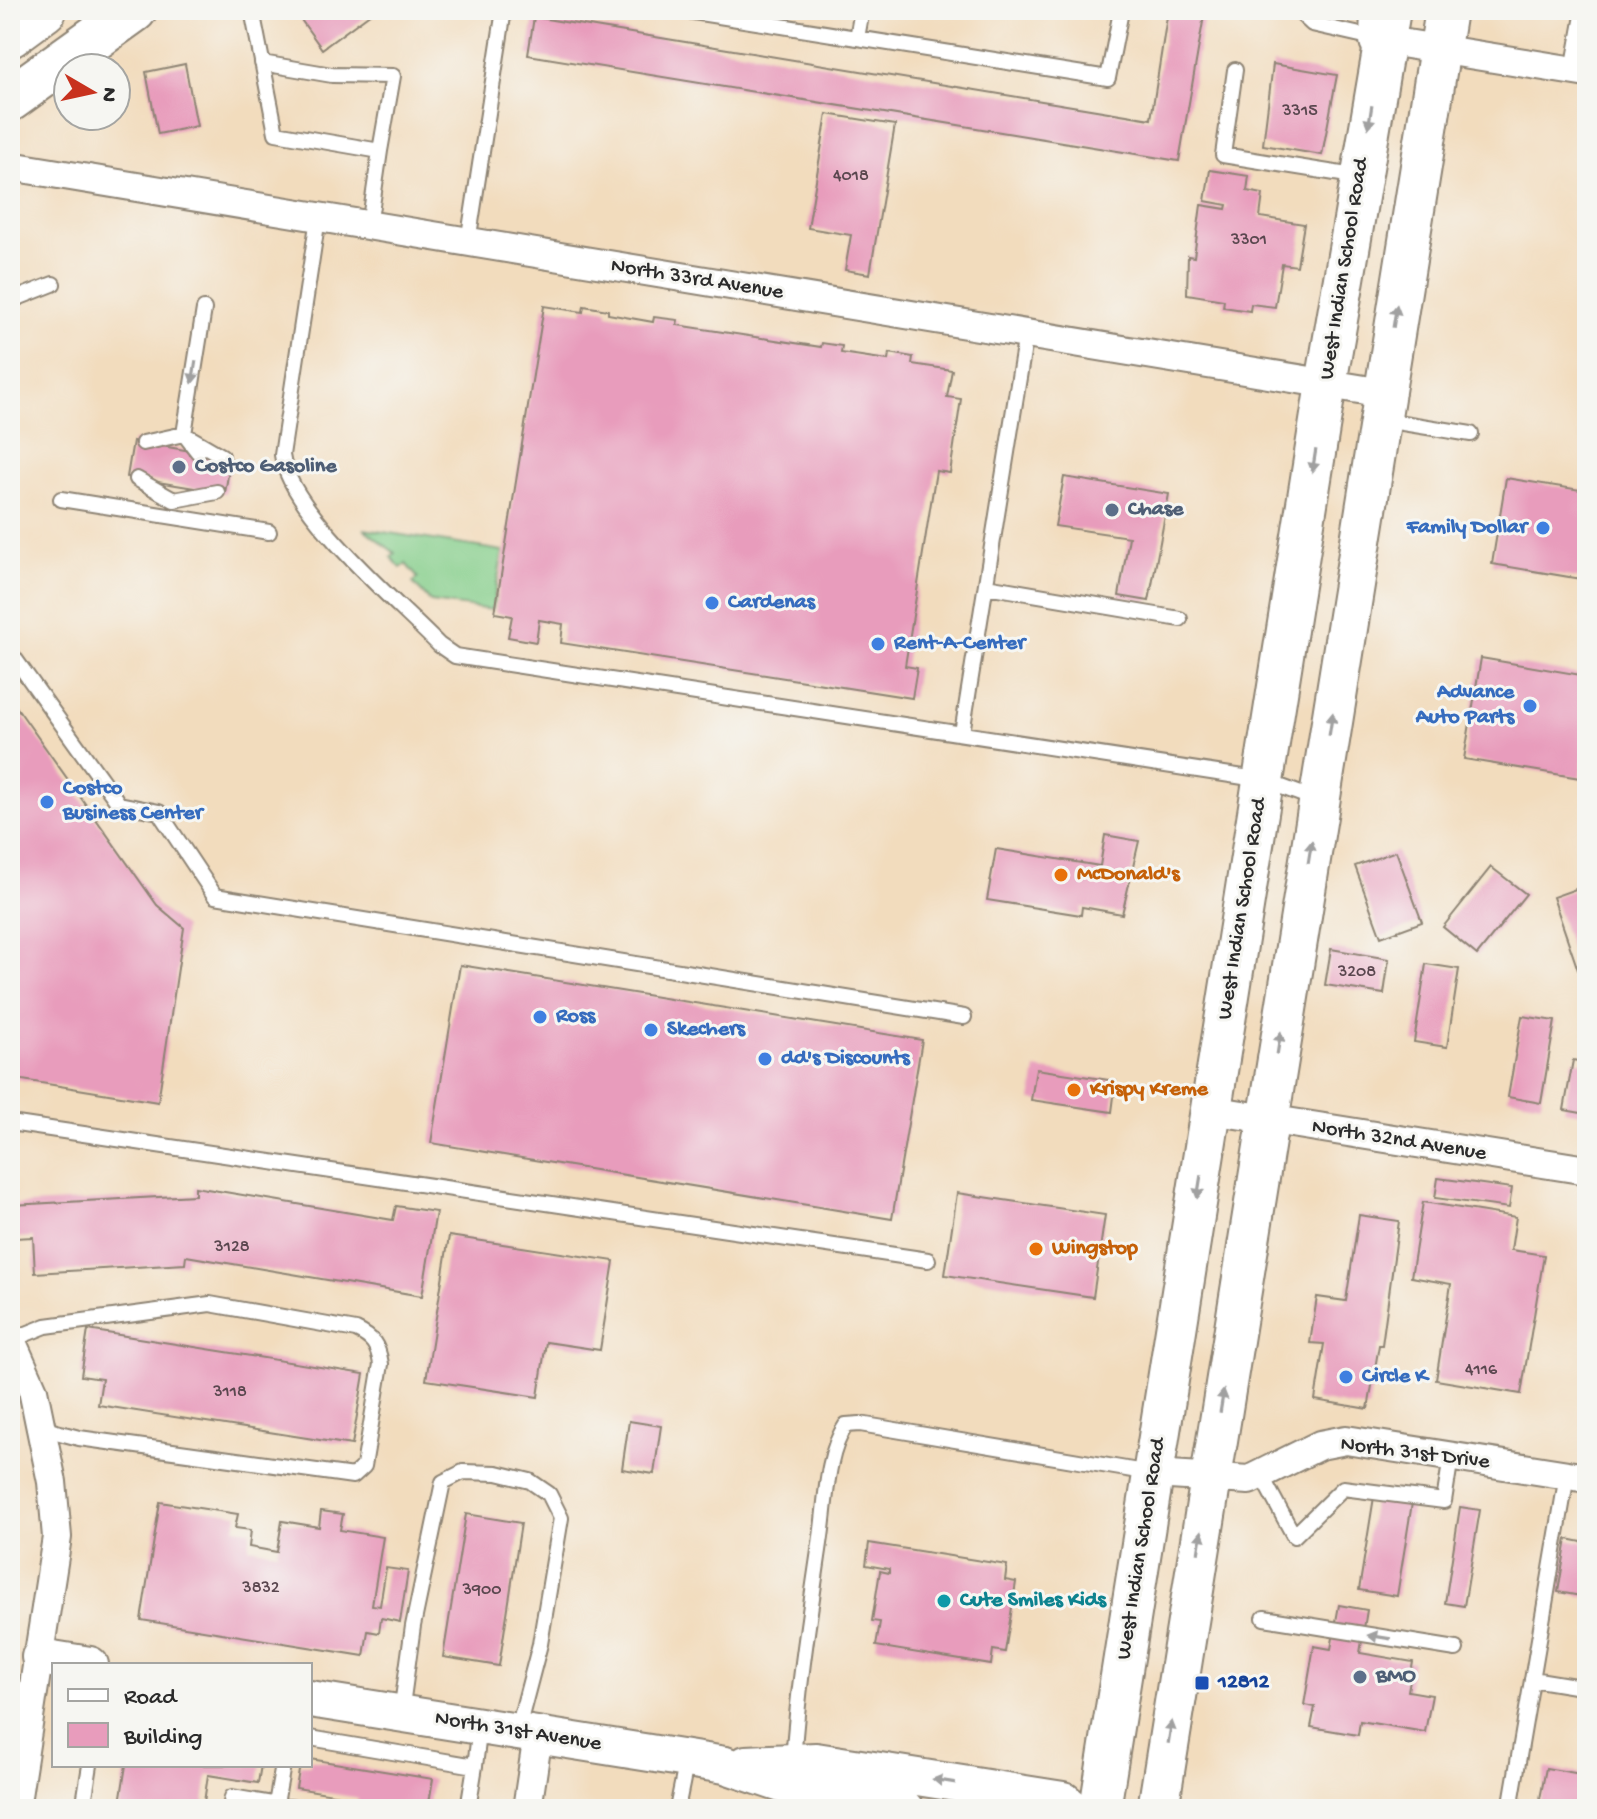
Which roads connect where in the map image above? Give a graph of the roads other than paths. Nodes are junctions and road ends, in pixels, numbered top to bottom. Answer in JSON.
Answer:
{"nodes":[{"id":1,"x":44,"y":10,"type":"edge"},
{"id":2,"x":134,"y":10,"type":"edge"},
{"id":3,"x":252,"y":10,"type":"edge"},
{"id":4,"x":504,"y":10,"type":"edge"},
{"id":5,"x":681,"y":10,"type":"edge"},
{"id":6,"x":862,"y":10,"type":"edge"},
{"id":7,"x":1297,"y":10,"type":"edge"},
{"id":8,"x":1446,"y":10,"type":"edge"},
{"id":9,"x":1460,"y":10,"type":"edge"},
{"id":10,"x":1584,"y":10,"type":"edge"},
{"id":11,"x":1121,"y":11,"type":"edge"},
{"id":12,"x":1385,"y":20,"type":"edge"},
{"id":13,"x":10,"y":35,"type":"edge"},
{"id":14,"x":857,"y":38,"type":"junction"},
{"id":15,"x":1439,"y":49,"type":"junction"},
{"id":16,"x":262,"y":63,"type":"junction"},
{"id":17,"x":1235,"y":70,"type":"dead end"},
{"id":18,"x":1580,"y":72,"type":"edge"},
{"id":19,"x":10,"y":99,"type":"edge"},
{"id":20,"x":380,"y":151,"type":"junction"},
{"id":21,"x":10,"y":166,"type":"edge"},
{"id":22,"x":1360,"y":177,"type":"junction"},
{"id":23,"x":318,"y":218,"type":"junction"},
{"id":24,"x":369,"y":226,"type":"junction"},
{"id":25,"x":468,"y":242,"type":"junction"},
{"id":26,"x":53,"y":284,"type":"dead end"},
{"id":27,"x":10,"y":301,"type":"edge"},
{"id":28,"x":204,"y":309,"type":"dead end"},
{"id":29,"x":1026,"y":334,"type":"junction"},
{"id":30,"x":1326,"y":384,"type":"junction"},
{"id":31,"x":1381,"y":406,"type":"junction"},
{"id":32,"x":184,"y":434,"type":"junction"},
{"id":33,"x":1471,"y":434,"type":"dead end"},
{"id":34,"x":143,"y":443,"type":"dead end"},
{"id":35,"x":164,"y":447,"type":"dead end"},
{"id":36,"x":198,"y":452,"type":"dead end"},
{"id":37,"x":222,"y":456,"type":"dead end"},
{"id":38,"x":137,"y":479,"type":"dead end"},
{"id":39,"x":158,"y":482,"type":"dead end"},
{"id":40,"x":192,"y":488,"type":"dead end"},
{"id":41,"x":217,"y":492,"type":"dead end"},
{"id":42,"x":61,"y":499,"type":"dead end"},
{"id":43,"x":174,"y":500,"type":"junction"},
{"id":44,"x":171,"y":517,"type":"junction"},
{"id":45,"x":269,"y":532,"type":"dead end"},
{"id":46,"x":986,"y":586,"type":"junction"},
{"id":47,"x":1180,"y":619,"type":"dead end"},
{"id":48,"x":10,"y":652,"type":"edge"},
{"id":49,"x":962,"y":733,"type":"junction"},
{"id":50,"x":1263,"y":780,"type":"junction"},
{"id":51,"x":1318,"y":801,"type":"junction"},
{"id":52,"x":964,"y":1017,"type":"dead end"},
{"id":53,"x":1211,"y":1110,"type":"junction"},
{"id":54,"x":1266,"y":1120,"type":"junction"},
{"id":55,"x":10,"y":1123,"type":"edge"},
{"id":56,"x":1587,"y":1170,"type":"edge"},
{"id":57,"x":928,"y":1260,"type":"dead end"},
{"id":58,"x":10,"y":1339,"type":"edge"},
{"id":59,"x":40,"y":1428,"type":"junction"},
{"id":60,"x":1451,"y":1457,"type":"junction"},
{"id":61,"x":1154,"y":1474,"type":"junction"},
{"id":62,"x":1261,"y":1475,"type":"junction"},
{"id":63,"x":1577,"y":1476,"type":"edge"},
{"id":64,"x":1210,"y":1478,"type":"junction"},
{"id":65,"x":1264,"y":1618,"type":"dead end"},
{"id":66,"x":1456,"y":1649,"type":"dead end"},
{"id":67,"x":40,"y":1657,"type":"junction"},
{"id":68,"x":78,"y":1663,"type":"edge"},
{"id":69,"x":1532,"y":1679,"type":"junction"},
{"id":70,"x":1587,"y":1688,"type":"edge"},
{"id":71,"x":312,"y":1699,"type":"edge"},
{"id":72,"x":401,"y":1713,"type":"junction"},
{"id":73,"x":480,"y":1726,"type":"junction"},
{"id":74,"x":19,"y":1733,"type":"edge"},
{"id":75,"x":527,"y":1734,"type":"junction"},
{"id":76,"x":312,"y":1738,"type":"edge"},
{"id":77,"x":687,"y":1758,"type":"junction"},
{"id":78,"x":793,"y":1762,"type":"junction"},
{"id":79,"x":725,"y":1765,"type":"junction"},
{"id":80,"x":475,"y":1766,"type":"junction"},
{"id":81,"x":90,"y":1767,"type":"edge"},
{"id":82,"x":283,"y":1767,"type":"edge"},
{"id":83,"x":276,"y":1804,"type":"junction"},
{"id":84,"x":15,"y":1809,"type":"edge"},
{"id":85,"x":83,"y":1809,"type":"edge"},
{"id":86,"x":230,"y":1809,"type":"edge"},
{"id":87,"x":302,"y":1809,"type":"edge"},
{"id":88,"x":468,"y":1809,"type":"edge"},
{"id":89,"x":527,"y":1809,"type":"edge"},
{"id":90,"x":677,"y":1809,"type":"edge"},
{"id":91,"x":905,"y":1809,"type":"edge"},
{"id":92,"x":1074,"y":1809,"type":"edge"},
{"id":93,"x":1100,"y":1809,"type":"edge"},
{"id":94,"x":1158,"y":1809,"type":"edge"},
{"id":95,"x":1510,"y":1809,"type":"edge"}],
"edges":[{"from":1,"to":13,"type":"highway"},
{"from":2,"to":19,"type":"highway"},
{"from":3,"to":16,"type":"lane"},
{"from":4,"to":25,"type":"lane"},
{"from":5,"to":14,"type":"lane"},
{"from":6,"to":14,"type":"lane"},
{"from":7,"to":12,"type":"lane"},
{"from":8,"to":15,"type":"main road"},
{"from":9,"to":15,"type":"main road"},
{"from":10,"to":18,"type":"lane"},
{"from":11,"to":14,"type":"lane"},
{"from":12,"to":15,"type":"street"},
{"from":12,"to":22,"type":"main road","name":"West Indian School Road","one_way":true},
{"from":15,"to":18,"type":"street"},
{"from":31,"to":15,"type":"main road","one_way":true},
{"from":16,"to":20,"type":"lane"},
{"from":16,"to":20,"type":"lane"},
{"from":17,"to":22,"type":"lane"},
{"from":20,"to":24,"type":"lane"},
{"from":21,"to":23,"type":"street","name":"North 33rd Avenue"},
{"from":22,"to":30,"type":"main road","name":"West Indian School Road"},
{"from":23,"to":24,"type":"street","name":"North 33rd Avenue"},
{"from":23,"to":49,"type":"lane"},
{"from":24,"to":25,"type":"street","name":"North 33rd Avenue"},
{"from":25,"to":29,"type":"street","name":"North 33rd Avenue"},
{"from":26,"to":27,"type":"lane"},
{"from":28,"to":32,"type":"lane","one_way":true},
{"from":29,"to":30,"type":"street","name":"North 33rd Avenue"},
{"from":29,"to":46,"type":"lane"},
{"from":30,"to":31,"type":"street","name":"North 33rd Avenue"},
{"from":30,"to":50,"type":"main road","name":"West Indian School Road","one_way":true},
{"from":31,"to":33,"type":"lane"},
{"from":51,"to":31,"type":"main road","one_way":true},
{"from":32,"to":34,"type":"lane"},
{"from":32,"to":35,"type":"lane"},
{"from":32,"to":36,"type":"lane"},
{"from":32,"to":37,"type":"lane"},
{"from":38,"to":43,"type":"lane"},
{"from":39,"to":43,"type":"lane"},
{"from":40,"to":43,"type":"lane"},
{"from":41,"to":43,"type":"lane"},
{"from":42,"to":44,"type":"lane"},
{"from":43,"to":44,"type":"lane"},
{"from":44,"to":45,"type":"lane"},
{"from":46,"to":47,"type":"lane"},
{"from":46,"to":49,"type":"lane"},
{"from":48,"to":52,"type":"lane"},
{"from":49,"to":50,"type":"lane"},
{"from":50,"to":51,"type":"lane"},
{"from":50,"to":53,"type":"main road","name":"West Indian School Road"},
{"from":54,"to":51,"type":"main road","one_way":true},
{"from":53,"to":54,"type":"street","name":"North 32nd Avenue"},
{"from":53,"to":61,"type":"main road","name":"West Indian School Road","one_way":true},
{"from":54,"to":56,"type":"street","name":"North 32nd Avenue"},
{"from":64,"to":54,"type":"main road","one_way":true},
{"from":55,"to":57,"type":"lane"},
{"from":58,"to":59,"type":"street"},
{"from":58,"to":59,"type":"lane"},
{"from":59,"to":67,"type":"street"},
{"from":60,"to":62,"type":"street","name":"North 31st Drive"},
{"from":60,"to":62,"type":"lane"},
{"from":60,"to":63,"type":"street","name":"North 31st Drive"},
{"from":61,"to":64,"type":"street","name":"North 31st Drive"},
{"from":61,"to":78,"type":"lane"},
{"from":61,"to":93,"type":"main road","name":"West Indian School Road"},
{"from":62,"to":64,"type":"street","name":"North 31st Drive"},
{"from":63,"to":69,"type":"lane"},
{"from":94,"to":64,"type":"main road","one_way":true},
{"from":66,"to":65,"type":"lane","one_way":true},
{"from":67,"to":68,"type":"street"},
{"from":67,"to":74,"type":"street"},
{"from":69,"to":70,"type":"lane"},
{"from":69,"to":95,"type":"lane"},
{"from":71,"to":72,"type":"street","name":"North 31st Avenue"},
{"from":72,"to":73,"type":"street","name":"North 31st Avenue"},
{"from":72,"to":75,"type":"lane"},
{"from":73,"to":75,"type":"street","name":"North 31st Avenue"},
{"from":73,"to":80,"type":"lane"},
{"from":74,"to":84,"type":"street"},
{"from":75,"to":77,"type":"street","name":"North 31st Avenue"},
{"from":75,"to":89,"type":"street"},
{"from":76,"to":80,"type":"lane"},
{"from":77,"to":79,"type":"street","name":"North 31st Avenue"},
{"from":77,"to":90,"type":"lane"},
{"from":78,"to":79,"type":"street","name":"North 31st Avenue"},
{"from":92,"to":78,"type":"street","name":"North 31st Avenue","one_way":true},
{"from":79,"to":91,"type":"street","name":"North 31st Avenue"},
{"from":80,"to":88,"type":"lane"},
{"from":81,"to":85,"type":"lane"},
{"from":82,"to":83,"type":"lane"},
{"from":83,"to":86,"type":"lane"},
{"from":83,"to":87,"type":"lane"}]}
